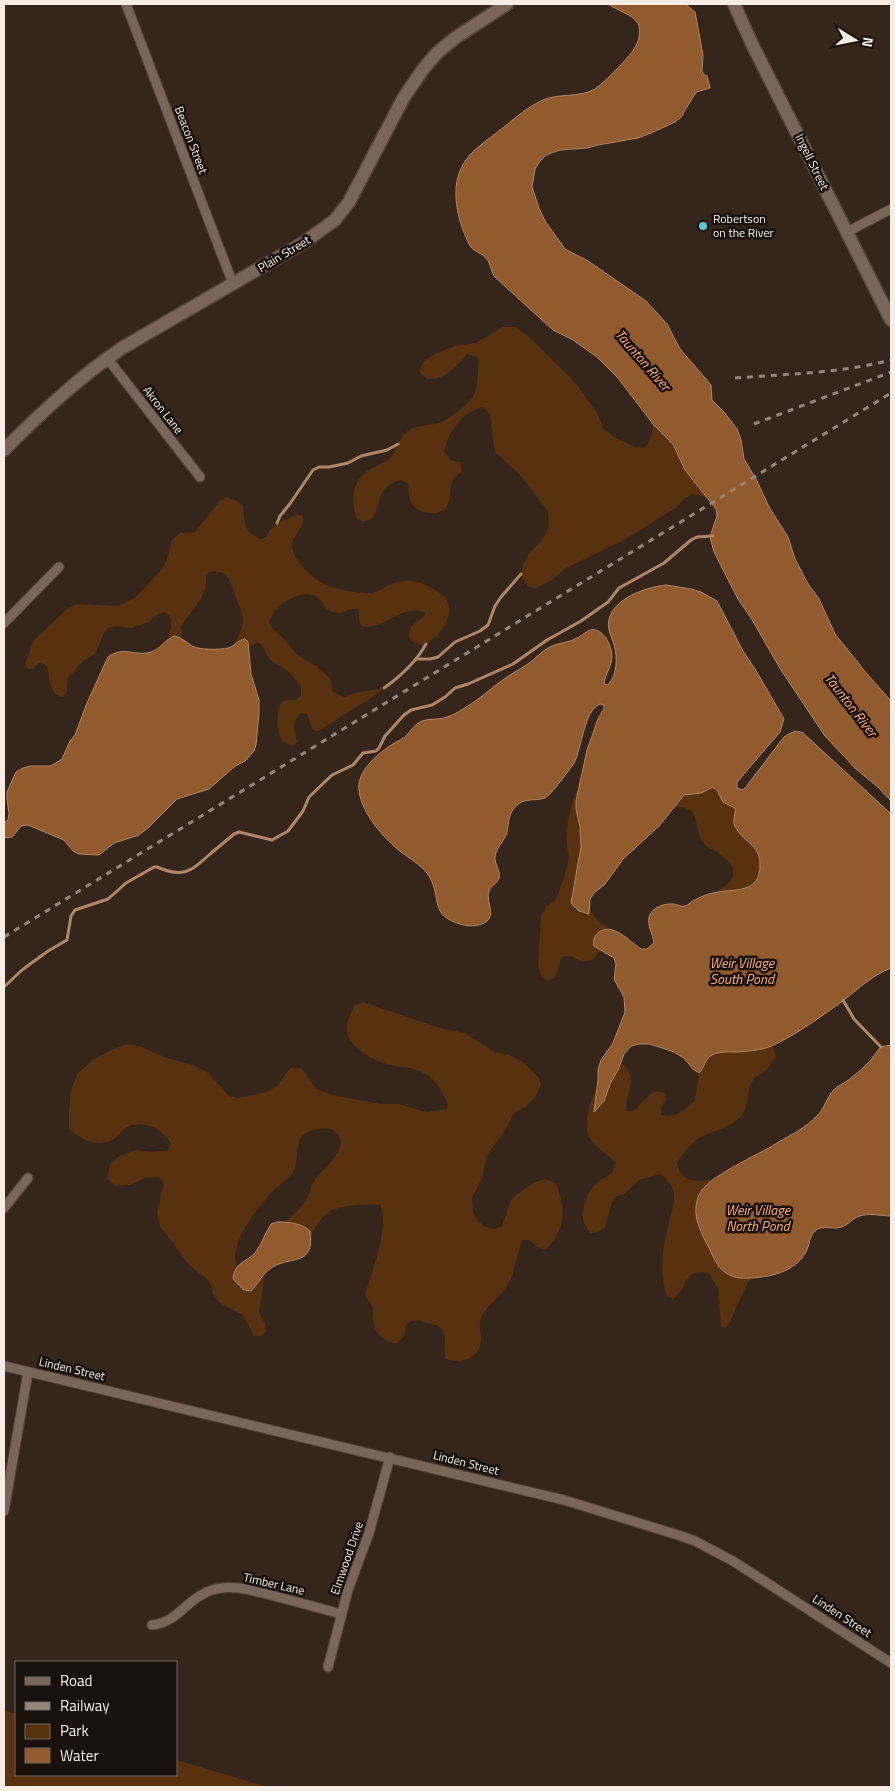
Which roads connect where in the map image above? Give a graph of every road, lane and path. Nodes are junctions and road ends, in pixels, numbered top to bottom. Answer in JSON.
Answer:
{"nodes":[{"id":1,"x":126,"y":4,"type":"edge"},
{"id":2,"x":507,"y":4,"type":"edge"},
{"id":3,"x":734,"y":4,"type":"edge"},
{"id":4,"x":891,"y":209,"type":"edge"},
{"id":5,"x":847,"y":232,"type":"junction"},
{"id":6,"x":233,"y":284,"type":"junction"},
{"id":7,"x":891,"y":320,"type":"edge"},
{"id":8,"x":107,"y":358,"type":"junction"},
{"id":9,"x":4,"y":450,"type":"edge"},
{"id":10,"x":200,"y":476,"type":"dead end"},
{"id":11,"x":59,"y":567,"type":"dead end"},
{"id":12,"x":4,"y":623,"type":"edge"},
{"id":13,"x":28,"y":1178,"type":"dead end"},
{"id":14,"x":4,"y":1208,"type":"edge"},
{"id":15,"x":4,"y":1366,"type":"edge"},
{"id":16,"x":28,"y":1372,"type":"junction"},
{"id":17,"x":390,"y":1457,"type":"junction"},
{"id":18,"x":4,"y":1511,"type":"edge"},
{"id":19,"x":341,"y":1614,"type":"junction"},
{"id":20,"x":152,"y":1626,"type":"dead end"},
{"id":21,"x":891,"y":1663,"type":"edge"},
{"id":22,"x":328,"y":1667,"type":"dead end"}],
"edges":[{"from":1,"to":6,"type":"street","name":"Beacon Street"},
{"from":2,"to":6,"type":"main road","name":"Plain Street"},
{"from":3,"to":5,"type":"main road","name":"Ingell Street"},
{"from":4,"to":5,"type":"street"},
{"from":5,"to":7,"type":"main road","name":"Ingell Street"},
{"from":6,"to":8,"type":"main road","name":"Plain Street"},
{"from":8,"to":9,"type":"main road","name":"Plain Street"},
{"from":8,"to":10,"type":"street","name":"Akron Lane"},
{"from":11,"to":12,"type":"street"},
{"from":13,"to":14,"type":"street"},
{"from":15,"to":16,"type":"street","name":"Linden Street"},
{"from":16,"to":17,"type":"street","name":"Linden Street"},
{"from":16,"to":18,"type":"street"},
{"from":17,"to":19,"type":"street","name":"Elmwood Drive"},
{"from":17,"to":21,"type":"street","name":"Linden Street"},
{"from":19,"to":20,"type":"street","name":"Timber Lane"},
{"from":19,"to":22,"type":"street","name":"Elmwood Drive"}]}
